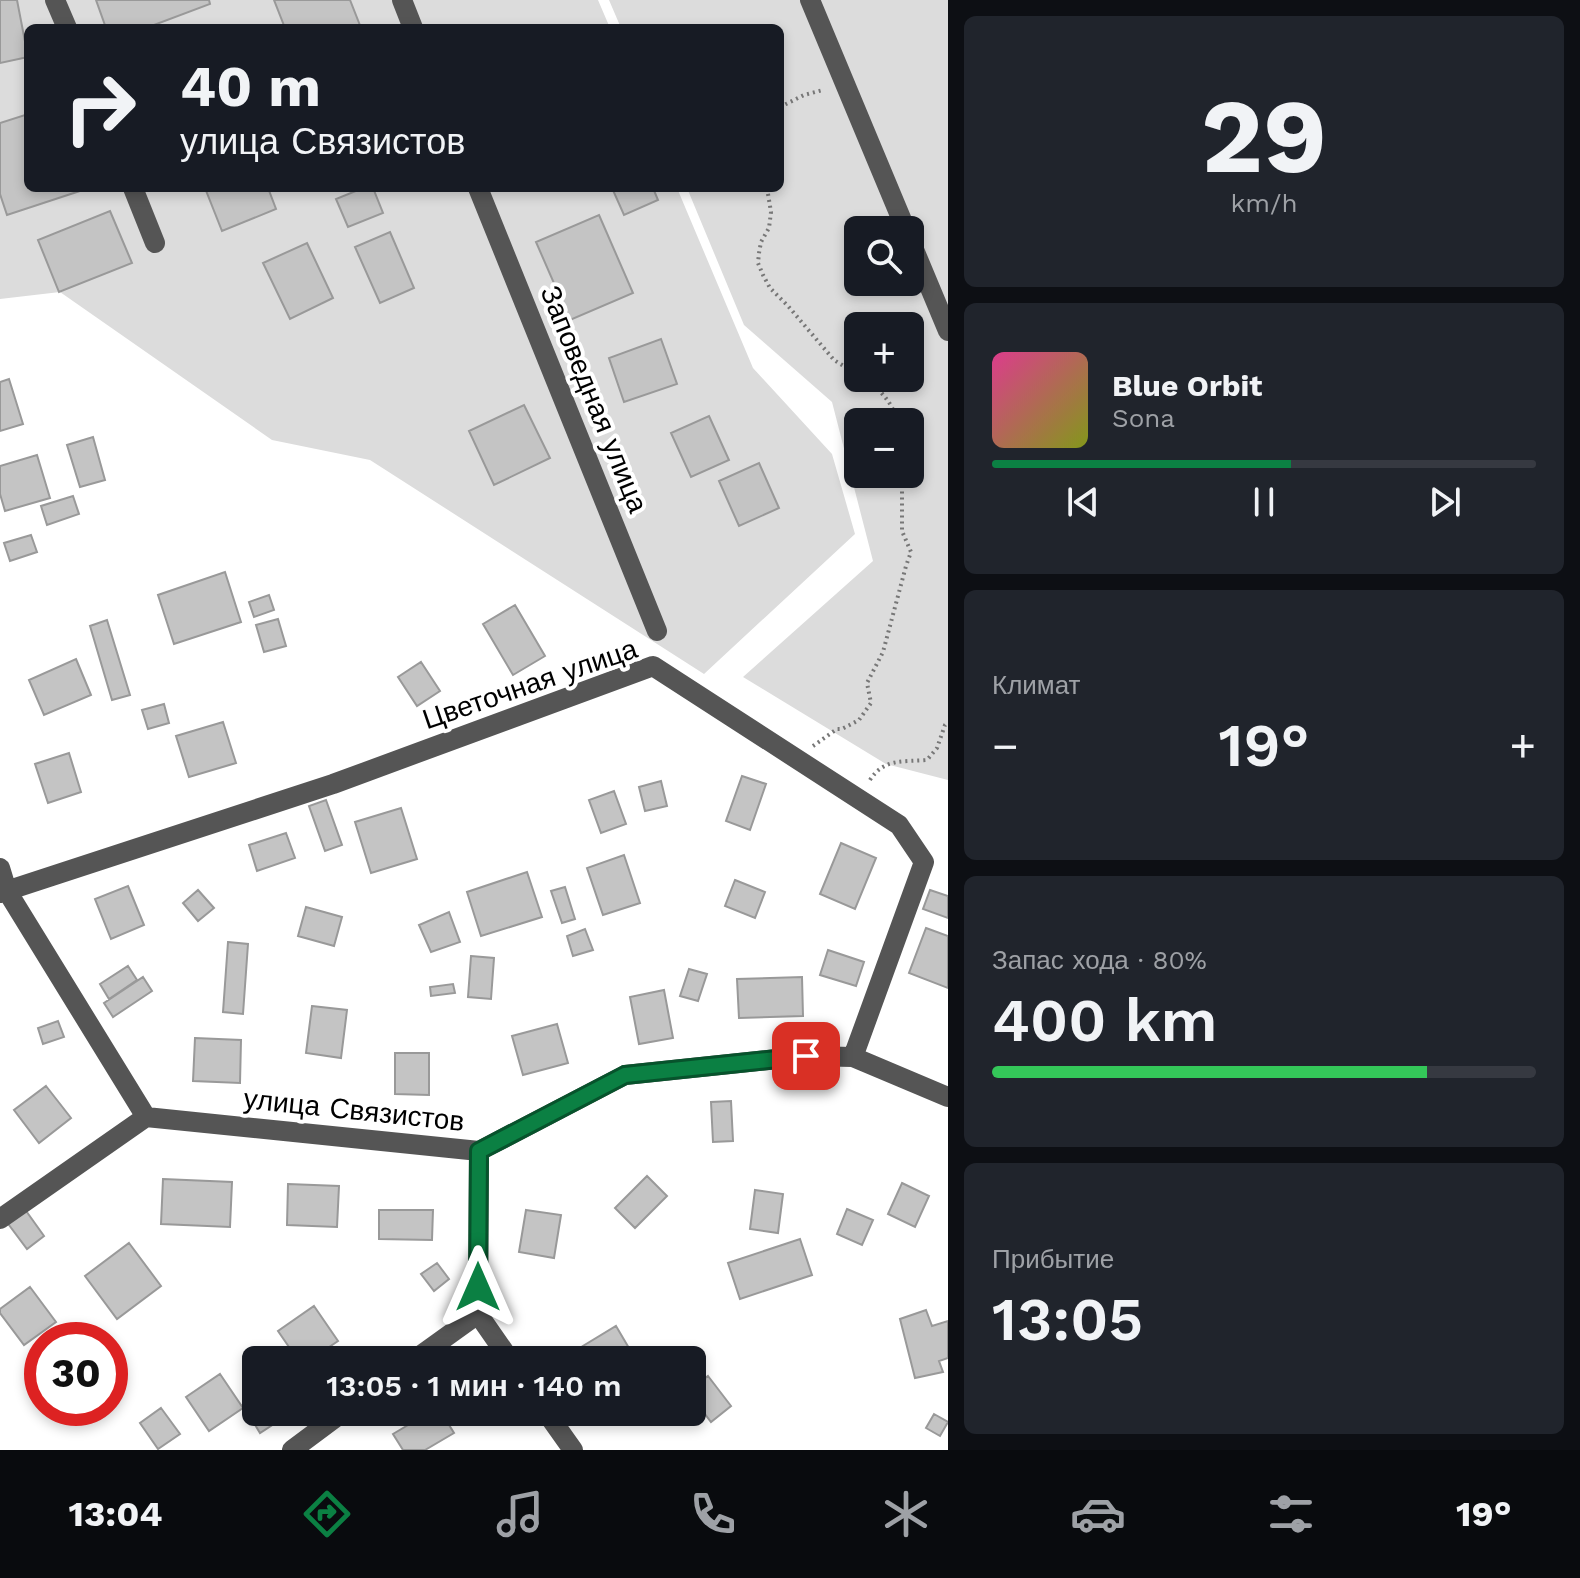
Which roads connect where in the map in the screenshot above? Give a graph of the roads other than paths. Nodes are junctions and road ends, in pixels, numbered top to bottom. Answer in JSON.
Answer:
{"nodes":[{"id":1,"x":55,"y":0,"type":"edge"},
{"id":2,"x":402,"y":0,"type":"edge"},
{"id":3,"x":810,"y":0,"type":"edge"},
{"id":4,"x":65,"y":24,"type":"edge"},
{"id":5,"x":411,"y":24,"type":"edge"},
{"id":6,"x":135,"y":192,"type":"edge"},
{"id":7,"x":480,"y":192,"type":"edge"},
{"id":8,"x":900,"y":216,"type":"edge"},
{"id":9,"x":155,"y":243,"type":"dead end"},
{"id":10,"x":924,"y":274,"type":"edge"},
{"id":11,"x":948,"y":331,"type":"edge"},
{"id":12,"x":657,"y":631,"type":"dead end"},
{"id":13,"x":0,"y":868,"type":"edge"},
{"id":14,"x":4,"y":892,"type":"edge"},
{"id":15,"x":853,"y":1057,"type":"junction"},
{"id":16,"x":948,"y":1097,"type":"edge"},
{"id":17,"x":146,"y":1117,"type":"junction"},
{"id":18,"x":479,"y":1151,"type":"junction"},
{"id":19,"x":0,"y":1219,"type":"edge"},
{"id":20,"x":478,"y":1314,"type":"junction"},
{"id":21,"x":433,"y":1346,"type":"edge"},
{"id":22,"x":500,"y":1346,"type":"edge"},
{"id":23,"x":324,"y":1426,"type":"edge"},
{"id":24,"x":556,"y":1426,"type":"edge"},
{"id":25,"x":292,"y":1450,"type":"edge"},
{"id":26,"x":573,"y":1450,"type":"edge"}],
"edges":[{"from":1,"to":4,"type":"street"},
{"from":2,"to":5,"type":"street"},
{"from":3,"to":8,"type":"street"},
{"from":6,"to":9,"type":"street"},
{"from":7,"to":12,"type":"street","name":"Заповедная улица"},
{"from":10,"to":11,"type":"street"},
{"from":13,"to":14,"type":"street"},
{"from":14,"to":15,"type":"street","name":"Цветочная улица"},
{"from":14,"to":17,"type":"street"},
{"from":15,"to":16,"type":"street","name":"улица Связистов"},
{"from":15,"to":18,"type":"street","name":"улица Связистов"},
{"from":17,"to":18,"type":"street","name":"улица Связистов"},
{"from":17,"to":19,"type":"street"},
{"from":18,"to":20,"type":"street"},
{"from":20,"to":21,"type":"street"},
{"from":20,"to":22,"type":"street"},
{"from":23,"to":25,"type":"street"},
{"from":24,"to":26,"type":"street"}]}
